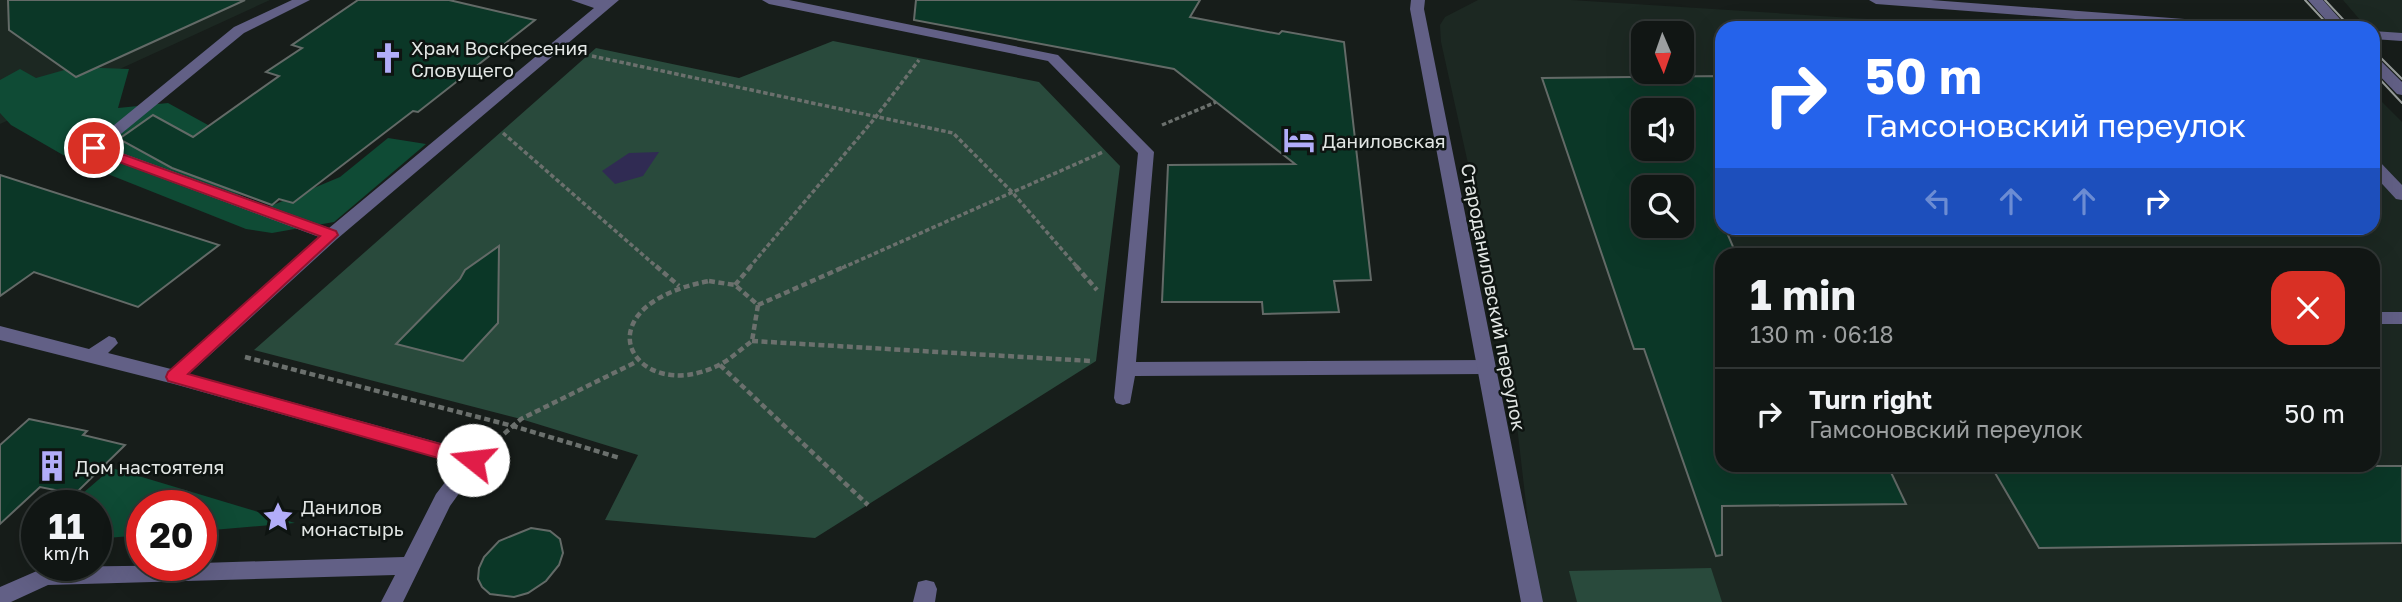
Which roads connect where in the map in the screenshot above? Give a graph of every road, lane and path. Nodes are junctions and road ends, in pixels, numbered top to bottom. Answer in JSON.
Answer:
{"nodes":[{"id":1,"x":303,"y":0,"type":"edge"},
{"id":2,"x":578,"y":0,"type":"edge"},
{"id":3,"x":769,"y":0,"type":"edge"},
{"id":4,"x":1418,"y":0,"type":"edge"},
{"id":5,"x":1876,"y":0,"type":"edge"},
{"id":6,"x":2315,"y":0,"type":"edge"},
{"id":7,"x":608,"y":3,"type":"edge"},
{"id":8,"x":2157,"y":21,"type":"edge"},
{"id":9,"x":2334,"y":21,"type":"edge"},
{"id":10,"x":2380,"y":35,"type":"edge"},
{"id":11,"x":2402,"y":37,"type":"edge"},
{"id":12,"x":588,"y":55,"type":"dead end"},
{"id":13,"x":920,"y":58,"type":"dead end"},
{"id":14,"x":2380,"y":68,"type":"edge"},
{"id":15,"x":2402,"y":91,"type":"edge"},
{"id":16,"x":1216,"y":102,"type":"dead end"},
{"id":17,"x":875,"y":118,"type":"junction"},
{"id":18,"x":496,"y":127,"type":"dead end"},
{"id":19,"x":1132,"y":139,"type":"junction"},
{"id":20,"x":1105,"y":151,"type":"dead end"},
{"id":21,"x":2380,"y":172,"type":"edge"},
{"id":22,"x":1012,"y":192,"type":"junction"},
{"id":23,"x":2402,"y":195,"type":"edge"},
{"id":24,"x":331,"y":235,"type":"junction"},
{"id":25,"x":735,"y":285,"type":"junction"},
{"id":26,"x":679,"y":286,"type":"junction"},
{"id":27,"x":1132,"y":301,"type":"junction"},
{"id":28,"x":758,"y":305,"type":"junction"},
{"id":29,"x":2380,"y":318,"type":"edge"},
{"id":30,"x":2402,"y":318,"type":"edge"},
{"id":31,"x":0,"y":333,"type":"edge"},
{"id":32,"x":752,"y":341,"type":"junction"},
{"id":33,"x":109,"y":343,"type":"dead end"},
{"id":34,"x":242,"y":356,"type":"dead end"},
{"id":35,"x":90,"y":357,"type":"junction"},
{"id":36,"x":636,"y":362,"type":"junction"},
{"id":37,"x":720,"y":365,"type":"junction"},
{"id":38,"x":1486,"y":367,"type":"junction"},
{"id":39,"x":1126,"y":369,"type":"junction"},
{"id":40,"x":174,"y":377,"type":"junction"},
{"id":41,"x":1123,"y":398,"type":"dead end"},
{"id":42,"x":521,"y":419,"type":"dead end"},
{"id":43,"x":620,"y":458,"type":"dead end"},
{"id":44,"x":868,"y":505,"type":"dead end"},
{"id":45,"x":409,"y":566,"type":"junction"},
{"id":46,"x":0,"y":597,"type":"edge"},
{"id":47,"x":392,"y":602,"type":"edge"},
{"id":48,"x":1532,"y":602,"type":"edge"}],
"edges":[{"from":1,"to":24,"type":"street"},
{"from":2,"to":7,"type":"street"},
{"from":3,"to":19,"type":"street"},
{"from":4,"to":38,"type":"street","name":"Староданиловский переулок"},
{"from":5,"to":8,"type":"street"},
{"from":6,"to":9,"type":"street"},
{"from":7,"to":24,"type":"street"},
{"from":10,"to":11,"type":"street"},
{"from":12,"to":17,"type":"path"},
{"from":13,"to":17,"type":"path"},
{"from":14,"to":15,"type":"street"},
{"from":16,"to":19,"type":"path"},
{"from":17,"to":22,"type":"path"},
{"from":17,"to":25,"type":"path"},
{"from":18,"to":26,"type":"path"},
{"from":19,"to":27,"type":"street"},
{"from":20,"to":22,"type":"path"},
{"from":21,"to":23,"type":"street"},
{"from":22,"to":27,"type":"path"},
{"from":22,"to":28,"type":"path"},
{"from":24,"to":40,"type":"street"},
{"from":25,"to":26,"type":"path"},
{"from":25,"to":28,"type":"path"},
{"from":26,"to":36,"type":"path"},
{"from":27,"to":39,"type":"street"},
{"from":28,"to":32,"type":"path"},
{"from":29,"to":30,"type":"street"},
{"from":31,"to":35,"type":"street"},
{"from":32,"to":37,"type":"path"},
{"from":32,"to":39,"type":"path"},
{"from":33,"to":35,"type":"street"},
{"from":34,"to":43,"type":"path"},
{"from":35,"to":40,"type":"street"},
{"from":36,"to":37,"type":"path"},
{"from":36,"to":42,"type":"path"},
{"from":37,"to":44,"type":"path"},
{"from":38,"to":39,"type":"street"},
{"from":38,"to":48,"type":"street","name":"Староданиловский переулок"},
{"from":39,"to":41,"type":"street"},
{"from":40,"to":45,"type":"street"},
{"from":45,"to":46,"type":"street"},
{"from":45,"to":47,"type":"street"}]}
